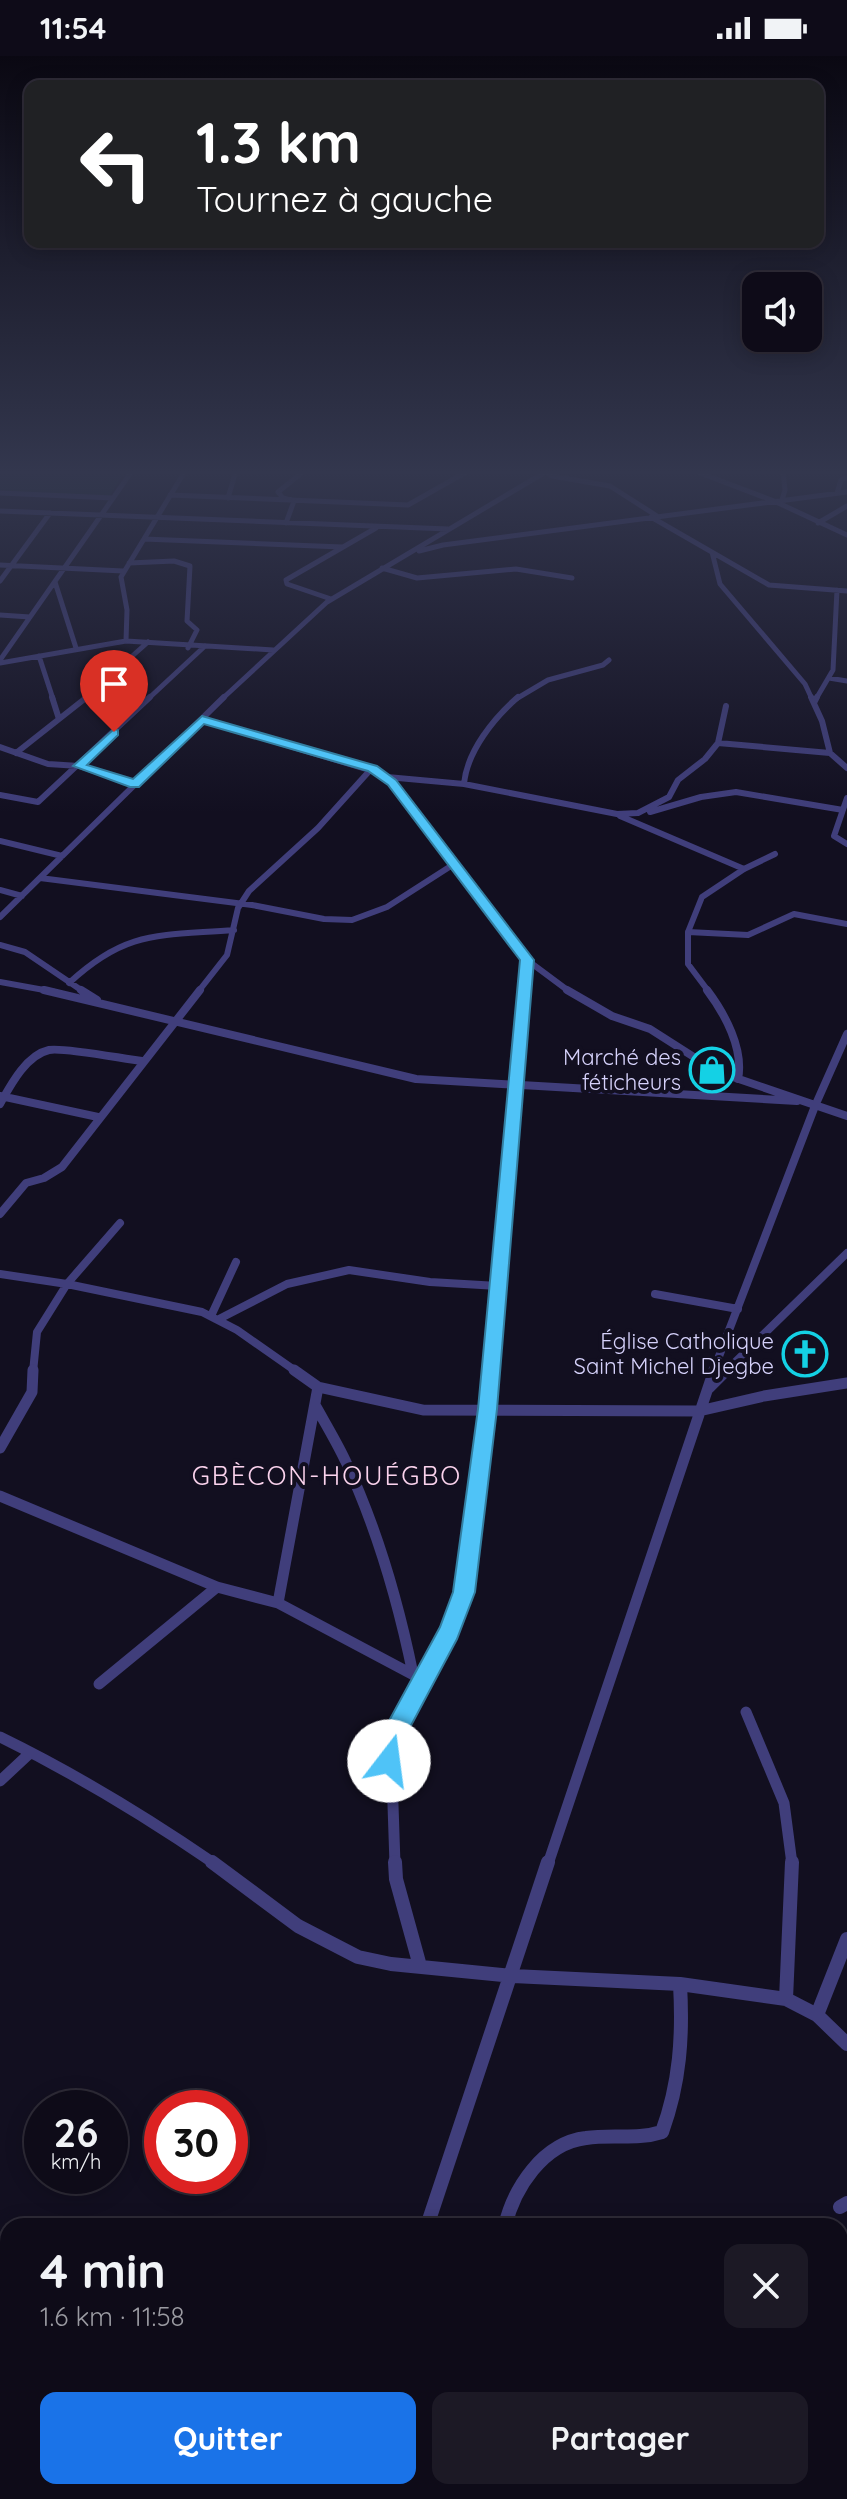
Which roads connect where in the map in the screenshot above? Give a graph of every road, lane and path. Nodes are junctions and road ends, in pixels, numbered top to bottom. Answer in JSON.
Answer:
{"nodes":[{"id":1,"x":53,"y":585,"type":"edge"},
{"id":2,"x":56,"y":585,"type":"edge"},
{"id":3,"x":120,"y":585,"type":"edge"},
{"id":4,"x":190,"y":585,"type":"edge"},
{"id":5,"x":294,"y":585,"type":"edge"},
{"id":6,"x":356,"y":585,"type":"edge"},
{"id":7,"x":721,"y":585,"type":"edge"},
{"id":8,"x":769,"y":585,"type":"edge"},
{"id":9,"x":837,"y":590,"type":"junction"},
{"id":10,"x":847,"y":591,"type":"edge"},
{"id":11,"x":331,"y":599,"type":"junction"},
{"id":12,"x":0,"y":615,"type":"edge"},
{"id":13,"x":30,"y":617,"type":"junction"},
{"id":14,"x":126,"y":641,"type":"junction"},
{"id":15,"x":148,"y":642,"type":"junction"},
{"id":16,"x":188,"y":645,"type":"junction"},
{"id":17,"x":205,"y":646,"type":"junction"},
{"id":18,"x":76,"y":648,"type":"junction"},
{"id":19,"x":273,"y":650,"type":"junction"},
{"id":20,"x":39,"y":656,"type":"junction"},
{"id":21,"x":195,"y":657,"type":"junction"},
{"id":22,"x":609,"y":660,"type":"dead end"},
{"id":23,"x":0,"y":662,"type":"edge"},
{"id":24,"x":829,"y":678,"type":"junction"},
{"id":25,"x":847,"y":681,"type":"edge"},
{"id":26,"x":814,"y":703,"type":"junction"},
{"id":27,"x":726,"y":706,"type":"dead end"},
{"id":28,"x":59,"y":719,"type":"junction"},
{"id":29,"x":202,"y":720,"type":"junction"},
{"id":30,"x":718,"y":743,"type":"junction"},
{"id":31,"x":8,"y":751,"type":"edge"},
{"id":32,"x":830,"y":753,"type":"junction"},
{"id":33,"x":0,"y":757,"type":"edge"},
{"id":34,"x":79,"y":766,"type":"junction"},
{"id":35,"x":372,"y":768,"type":"junction"},
{"id":36,"x":847,"y":768,"type":"edge"},
{"id":37,"x":387,"y":777,"type":"junction"},
{"id":38,"x":135,"y":784,"type":"junction"},
{"id":39,"x":464,"y":784,"type":"junction"},
{"id":40,"x":0,"y":795,"type":"edge"},
{"id":41,"x":847,"y":798,"type":"edge"},
{"id":42,"x":843,"y":810,"type":"junction"},
{"id":43,"x":638,"y":813,"type":"junction"},
{"id":44,"x":617,"y":814,"type":"junction"},
{"id":45,"x":0,"y":841,"type":"edge"},
{"id":46,"x":847,"y":844,"type":"edge"},
{"id":47,"x":775,"y":854,"type":"dead end"},
{"id":48,"x":62,"y":856,"type":"junction"},
{"id":49,"x":454,"y":864,"type":"junction"},
{"id":50,"x":744,"y":869,"type":"junction"},
{"id":51,"x":40,"y":878,"type":"junction"},
{"id":52,"x":0,"y":890,"type":"edge"},
{"id":53,"x":22,"y":896,"type":"junction"},
{"id":54,"x":240,"y":903,"type":"junction"},
{"id":55,"x":0,"y":917,"type":"edge"},
{"id":56,"x":847,"y":924,"type":"edge"},
{"id":57,"x":234,"y":930,"type":"junction"},
{"id":58,"x":688,"y":932,"type":"junction"},
{"id":59,"x":0,"y":945,"type":"edge"},
{"id":60,"x":527,"y":960,"type":"junction"},
{"id":61,"x":0,"y":982,"type":"edge"},
{"id":62,"x":69,"y":983,"type":"junction"},
{"id":63,"x":107,"y":1005,"type":"junction"},
{"id":64,"x":173,"y":1022,"type":"junction"},
{"id":65,"x":847,"y":1034,"type":"edge"},
{"id":66,"x":142,"y":1061,"type":"junction"},
{"id":67,"x":738,"y":1079,"type":"junction"},
{"id":68,"x":516,"y":1086,"type":"junction"},
{"id":69,"x":2,"y":1099,"type":"edge"},
{"id":70,"x":797,"y":1101,"type":"junction"},
{"id":71,"x":815,"y":1106,"type":"junction"},
{"id":72,"x":847,"y":1116,"type":"edge"},
{"id":73,"x":98,"y":1117,"type":"junction"},
{"id":74,"x":0,"y":1214,"type":"edge"},
{"id":75,"x":120,"y":1223,"type":"dead end"},
{"id":76,"x":847,"y":1253,"type":"edge"},
{"id":77,"x":236,"y":1262,"type":"dead end"},
{"id":78,"x":0,"y":1274,"type":"edge"},
{"id":79,"x":67,"y":1284,"type":"junction"},
{"id":80,"x":498,"y":1286,"type":"junction"},
{"id":81,"x":655,"y":1294,"type":"dead end"},
{"id":82,"x":738,"y":1309,"type":"junction"},
{"id":83,"x":215,"y":1317,"type":"junction"},
{"id":84,"x":847,"y":1383,"type":"edge"},
{"id":85,"x":318,"y":1387,"type":"junction"},
{"id":86,"x":706,"y":1391,"type":"junction"},
{"id":87,"x":315,"y":1405,"type":"junction"},
{"id":88,"x":487,"y":1409,"type":"junction"},
{"id":89,"x":699,"y":1411,"type":"junction"},
{"id":90,"x":0,"y":1448,"type":"edge"},
{"id":91,"x":0,"y":1496,"type":"edge"},
{"id":92,"x":217,"y":1587,"type":"junction"},
{"id":93,"x":278,"y":1603,"type":"junction"},
{"id":94,"x":417,"y":1677,"type":"junction"},
{"id":95,"x":99,"y":1684,"type":"dead end"},
{"id":96,"x":746,"y":1712,"type":"dead end"},
{"id":97,"x":0,"y":1737,"type":"edge"},
{"id":98,"x":30,"y":1753,"type":"junction"},
{"id":99,"x":0,"y":1781,"type":"edge"},
{"id":100,"x":847,"y":1939,"type":"edge"},
{"id":101,"x":420,"y":1966,"type":"junction"},
{"id":102,"x":513,"y":1976,"type":"junction"},
{"id":103,"x":680,"y":1984,"type":"junction"},
{"id":104,"x":786,"y":1999,"type":"junction"},
{"id":105,"x":817,"y":2015,"type":"junction"},
{"id":106,"x":847,"y":2044,"type":"edge"},
{"id":107,"x":430,"y":2218,"type":"edge"},
{"id":108,"x":506,"y":2218,"type":"edge"}],
"edges":[{"from":1,"to":13,"type":"street"},
{"from":2,"to":18,"type":"street"},
{"from":3,"to":14,"type":"street"},
{"from":4,"to":16,"type":"street"},
{"from":5,"to":11,"type":"street"},
{"from":6,"to":11,"type":"street"},
{"from":7,"to":26,"type":"street"},
{"from":8,"to":9,"type":"street"},
{"from":9,"to":10,"type":"street"},
{"from":9,"to":24,"type":"street"},
{"from":11,"to":19,"type":"street"},
{"from":12,"to":13,"type":"street"},
{"from":13,"to":23,"type":"street"},
{"from":14,"to":15,"type":"street"},
{"from":14,"to":18,"type":"street"},
{"from":15,"to":16,"type":"street"},
{"from":15,"to":28,"type":"street"},
{"from":16,"to":17,"type":"street"},
{"from":16,"to":21,"type":"street"},
{"from":17,"to":19,"type":"street"},
{"from":17,"to":21,"type":"street"},
{"from":18,"to":20,"type":"street"},
{"from":19,"to":29,"type":"street"},
{"from":20,"to":23,"type":"street"},
{"from":20,"to":28,"type":"street"},
{"from":21,"to":34,"type":"street"},
{"from":22,"to":39,"type":"street"},
{"from":24,"to":25,"type":"street"},
{"from":24,"to":26,"type":"street"},
{"from":26,"to":32,"type":"street"},
{"from":27,"to":30,"type":"street"},
{"from":28,"to":31,"type":"street"},
{"from":29,"to":35,"type":"street"},
{"from":29,"to":38,"type":"street"},
{"from":30,"to":32,"type":"street"},
{"from":30,"to":43,"type":"street"},
{"from":31,"to":33,"type":"street"},
{"from":31,"to":34,"type":"street"},
{"from":32,"to":36,"type":"street"},
{"from":34,"to":38,"type":"street"},
{"from":34,"to":40,"type":"street"},
{"from":35,"to":37,"type":"street"},
{"from":35,"to":54,"type":"street"},
{"from":37,"to":39,"type":"street"},
{"from":37,"to":49,"type":"street"},
{"from":38,"to":48,"type":"street"},
{"from":39,"to":44,"type":"street"},
{"from":41,"to":42,"type":"street"},
{"from":42,"to":43,"type":"street"},
{"from":42,"to":46,"type":"street"},
{"from":43,"to":44,"type":"street"},
{"from":44,"to":50,"type":"street"},
{"from":45,"to":48,"type":"street"},
{"from":47,"to":50,"type":"street"},
{"from":48,"to":51,"type":"street"},
{"from":49,"to":54,"type":"street"},
{"from":49,"to":60,"type":"street"},
{"from":50,"to":58,"type":"street"},
{"from":51,"to":53,"type":"street"},
{"from":51,"to":54,"type":"street"},
{"from":52,"to":53,"type":"street"},
{"from":53,"to":55,"type":"street"},
{"from":54,"to":57,"type":"street"},
{"from":56,"to":58,"type":"street"},
{"from":57,"to":62,"type":"street"},
{"from":57,"to":64,"type":"street"},
{"from":58,"to":67,"type":"street"},
{"from":59,"to":62,"type":"street"},
{"from":60,"to":67,"type":"street"},
{"from":60,"to":68,"type":"street"},
{"from":61,"to":63,"type":"street"},
{"from":62,"to":63,"type":"street"},
{"from":63,"to":64,"type":"street"},
{"from":64,"to":66,"type":"street"},
{"from":64,"to":68,"type":"street"},
{"from":65,"to":71,"type":"street"},
{"from":66,"to":69,"type":"street"},
{"from":66,"to":73,"type":"street"},
{"from":67,"to":70,"type":"street"},
{"from":68,"to":70,"type":"street"},
{"from":68,"to":80,"type":"street"},
{"from":69,"to":73,"type":"street"},
{"from":70,"to":71,"type":"street"},
{"from":71,"to":72,"type":"street"},
{"from":71,"to":82,"type":"street"},
{"from":73,"to":74,"type":"street"},
{"from":75,"to":79,"type":"street"},
{"from":76,"to":86,"type":"street"},
{"from":77,"to":83,"type":"street"},
{"from":78,"to":79,"type":"street"},
{"from":79,"to":83,"type":"street"},
{"from":79,"to":90,"type":"street"},
{"from":80,"to":83,"type":"street"},
{"from":80,"to":88,"type":"street"},
{"from":81,"to":82,"type":"street"},
{"from":82,"to":86,"type":"street"},
{"from":83,"to":85,"type":"street"},
{"from":84,"to":89,"type":"street"},
{"from":85,"to":87,"type":"street"},
{"from":85,"to":88,"type":"street"},
{"from":86,"to":89,"type":"street"},
{"from":87,"to":93,"type":"street"},
{"from":87,"to":94,"type":"street"},
{"from":88,"to":89,"type":"street"},
{"from":88,"to":94,"type":"street"},
{"from":89,"to":102,"type":"street"},
{"from":91,"to":92,"type":"street"},
{"from":92,"to":93,"type":"street"},
{"from":92,"to":95,"type":"street"},
{"from":93,"to":94,"type":"street"},
{"from":94,"to":101,"type":"street"},
{"from":96,"to":104,"type":"street"},
{"from":97,"to":98,"type":"street"},
{"from":98,"to":99,"type":"street"},
{"from":98,"to":101,"type":"street"},
{"from":100,"to":105,"type":"street"},
{"from":101,"to":102,"type":"street"},
{"from":102,"to":103,"type":"street"},
{"from":102,"to":107,"type":"street"},
{"from":103,"to":104,"type":"street"},
{"from":103,"to":108,"type":"street"},
{"from":104,"to":105,"type":"street"},
{"from":105,"to":106,"type":"street"}]}
